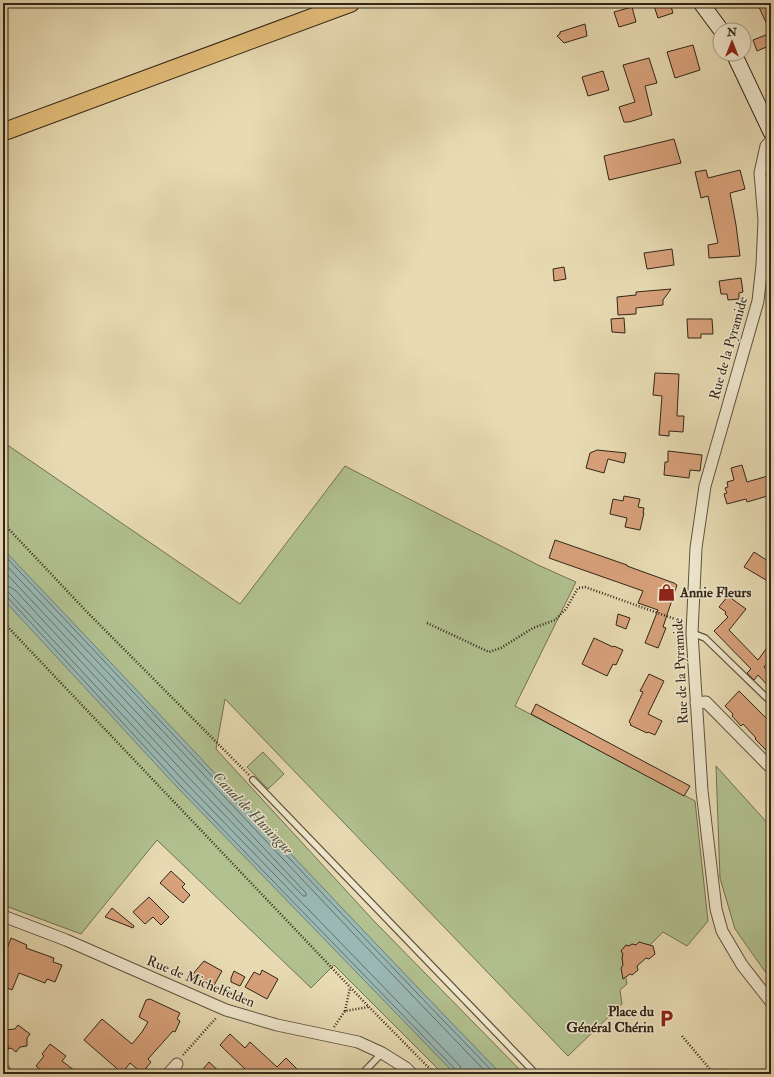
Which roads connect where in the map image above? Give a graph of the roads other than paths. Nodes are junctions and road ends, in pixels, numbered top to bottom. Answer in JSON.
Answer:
{"nodes":[{"id":1,"x":351,"y":3,"type":"edge"},
{"id":2,"x":701,"y":3,"type":"edge"},
{"id":3,"x":715,"y":22,"type":"edge"},
{"id":4,"x":738,"y":62,"type":"edge"},
{"id":5,"x":3,"y":132,"type":"edge"},
{"id":6,"x":771,"y":132,"type":"edge"},
{"id":7,"x":771,"y":141,"type":"edge"},
{"id":8,"x":692,"y":628,"type":"junction"},
{"id":9,"x":771,"y":702,"type":"edge"},
{"id":10,"x":696,"y":703,"type":"junction"},
{"id":11,"x":771,"y":768,"type":"edge"},
{"id":12,"x":253,"y":780,"type":"road end"},
{"id":13,"x":3,"y":916,"type":"edge"},
{"id":14,"x":771,"y":1002,"type":"edge"},
{"id":15,"x":382,"y":1053,"type":"junction"},
{"id":16,"x":177,"y":1064,"type":"road end"},
{"id":17,"x":3,"y":1070,"type":"edge"},
{"id":18,"x":7,"y":1074,"type":"edge"},
{"id":19,"x":168,"y":1074,"type":"edge"},
{"id":20,"x":362,"y":1074,"type":"edge"},
{"id":21,"x":412,"y":1074,"type":"edge"},
{"id":22,"x":536,"y":1074,"type":"edge"}],
"edges":[{"from":1,"to":5,"type":"main road"},
{"from":2,"to":3,"type":"street"},
{"from":4,"to":6,"type":"street"},
{"from":7,"to":8,"type":"street","name":"Rue de la Pyramide"},
{"from":8,"to":9,"type":"lane"},
{"from":8,"to":10,"type":"street","name":"Rue de la Pyramide"},
{"from":10,"to":11,"type":"street"},
{"from":10,"to":14,"type":"street","name":"Rue de la Pyramide"},
{"from":12,"to":22,"type":"lane"},
{"from":13,"to":15,"type":"street","name":"Rue de Michelfelden"},
{"from":15,"to":20,"type":"lane"},
{"from":15,"to":21,"type":"street","name":"Rue de Michelfelden"},
{"from":16,"to":19,"type":"street"},
{"from":17,"to":18,"type":"street"}]}
